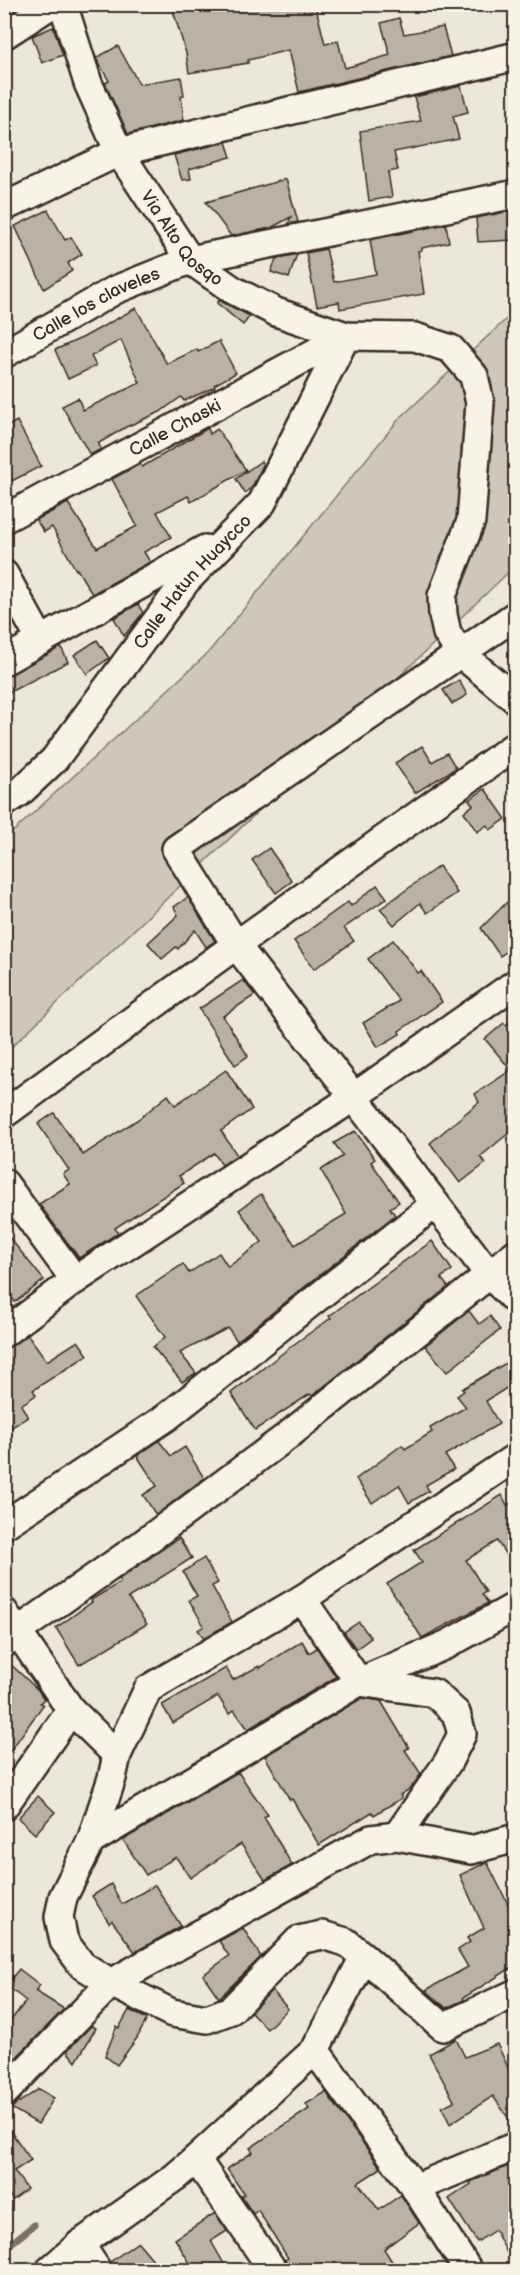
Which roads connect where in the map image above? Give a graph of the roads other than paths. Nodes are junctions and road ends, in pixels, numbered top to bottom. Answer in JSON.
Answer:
{"nodes":[{"id":1,"x":52,"y":4,"type":"edge"},
{"id":2,"x":63,"y":4,"type":"edge"},
{"id":3,"x":4,"y":35,"type":"edge"},
{"id":4,"x":516,"y":56,"type":"edge"},
{"id":5,"x":119,"y":152,"type":"junction"},
{"id":6,"x":516,"y":194,"type":"edge"},
{"id":7,"x":4,"y":207,"type":"edge"},
{"id":8,"x":190,"y":260,"type":"junction"},
{"id":9,"x":346,"y":336,"type":"junction"},
{"id":10,"x":4,"y":354,"type":"edge"},
{"id":11,"x":4,"y":519,"type":"edge"},
{"id":12,"x":232,"y":534,"type":"junction"},
{"id":13,"x":4,"y":574,"type":"edge"},
{"id":14,"x":516,"y":615,"type":"edge"},
{"id":15,"x":41,"y":641,"type":"junction"},
{"id":16,"x":460,"y":653,"type":"junction"},
{"id":17,"x":4,"y":661,"type":"edge"},
{"id":18,"x":516,"y":700,"type":"edge"},
{"id":19,"x":516,"y":745,"type":"edge"},
{"id":20,"x":4,"y":803,"type":"edge"},
{"id":21,"x":236,"y":945,"type":"junction"},
{"id":22,"x":516,"y":983,"type":"edge"},
{"id":23,"x":354,"y":1097,"type":"junction"},
{"id":24,"x":4,"y":1114,"type":"edge"},
{"id":25,"x":4,"y":1183,"type":"edge"},
{"id":26,"x":435,"y":1204,"type":"junction"},
{"id":27,"x":516,"y":1253,"type":"edge"},
{"id":28,"x":488,"y":1273,"type":"junction"},
{"id":29,"x":75,"y":1280,"type":"junction"},
{"id":30,"x":516,"y":1301,"type":"edge"},
{"id":31,"x":4,"y":1333,"type":"edge"},
{"id":32,"x":516,"y":1457,"type":"edge"},
{"id":33,"x":4,"y":1525,"type":"edge"},
{"id":34,"x":302,"y":1599,"type":"junction"},
{"id":35,"x":516,"y":1606,"type":"edge"},
{"id":36,"x":9,"y":1628,"type":"edge"},
{"id":37,"x":359,"y":1682,"type":"junction"},
{"id":38,"x":71,"y":1710,"type":"junction"},
{"id":39,"x":117,"y":1755,"type":"junction"},
{"id":40,"x":4,"y":1806,"type":"edge"},
{"id":41,"x":397,"y":1836,"type":"junction"},
{"id":42,"x":516,"y":1838,"type":"edge"},
{"id":43,"x":92,"y":1841,"type":"junction"},
{"id":44,"x":364,"y":1957,"type":"junction"},
{"id":45,"x":111,"y":1983,"type":"junction"},
{"id":46,"x":516,"y":1993,"type":"edge"},
{"id":47,"x":315,"y":2050,"type":"junction"},
{"id":48,"x":4,"y":2093,"type":"edge"},
{"id":49,"x":516,"y":2146,"type":"edge"},
{"id":50,"x":196,"y":2159,"type":"junction"},
{"id":51,"x":415,"y":2188,"type":"junction"},
{"id":52,"x":80,"y":2244,"type":"junction"},
{"id":53,"x":50,"y":2271,"type":"edge"},
{"id":54,"x":98,"y":2271,"type":"edge"},
{"id":55,"x":273,"y":2271,"type":"edge"},
{"id":56,"x":468,"y":2271,"type":"edge"}],
"edges":[{"from":1,"to":3,"type":"street"},
{"from":2,"to":5,"type":"street","name":"Via Alto Qosqo"},
{"from":4,"to":5,"type":"street"},
{"from":5,"to":7,"type":"street"},
{"from":5,"to":8,"type":"street","name":"Via Alto Qosqo"},
{"from":6,"to":8,"type":"street","name":"Calle los claveles"},
{"from":8,"to":9,"type":"street","name":"Via Alto Qosqo"},
{"from":8,"to":10,"type":"street","name":"Calle los claveles"},
{"from":9,"to":11,"type":"street","name":"Calle Chaski"},
{"from":9,"to":12,"type":"street","name":"Calle Hatun Huaycco"},
{"from":9,"to":16,"type":"street","name":"Via Alto Qosqo"},
{"from":12,"to":15,"type":"street"},
{"from":12,"to":20,"type":"street","name":"Calle Hatun Huaycco"},
{"from":13,"to":15,"type":"street"},
{"from":14,"to":16,"type":"street"},
{"from":15,"to":17,"type":"street"},
{"from":16,"to":18,"type":"street"},
{"from":16,"to":21,"type":"street"},
{"from":19,"to":21,"type":"street"},
{"from":21,"to":23,"type":"street"},
{"from":21,"to":24,"type":"street"},
{"from":22,"to":23,"type":"street"},
{"from":23,"to":26,"type":"street"},
{"from":23,"to":29,"type":"street"},
{"from":25,"to":29,"type":"street"},
{"from":26,"to":28,"type":"street"},
{"from":26,"to":33,"type":"street"},
{"from":27,"to":28,"type":"street"},
{"from":28,"to":30,"type":"street"},
{"from":28,"to":36,"type":"street"},
{"from":29,"to":31,"type":"street"},
{"from":32,"to":34,"type":"street"},
{"from":34,"to":37,"type":"street"},
{"from":34,"to":39,"type":"street"},
{"from":35,"to":37,"type":"street"},
{"from":36,"to":38,"type":"street"},
{"from":37,"to":41,"type":"street"},
{"from":37,"to":43,"type":"street"},
{"from":38,"to":39,"type":"street"},
{"from":38,"to":40,"type":"street"},
{"from":39,"to":43,"type":"street"},
{"from":41,"to":42,"type":"street"},
{"from":41,"to":45,"type":"street"},
{"from":43,"to":45,"type":"street"},
{"from":44,"to":45,"type":"street"},
{"from":44,"to":46,"type":"street"},
{"from":44,"to":47,"type":"street"},
{"from":45,"to":48,"type":"street"},
{"from":47,"to":50,"type":"street"},
{"from":47,"to":51,"type":"street"},
{"from":49,"to":51,"type":"street"},
{"from":50,"to":52,"type":"street"},
{"from":50,"to":55,"type":"street"},
{"from":51,"to":56,"type":"street"},
{"from":52,"to":53,"type":"street"},
{"from":52,"to":54,"type":"street"}]}
